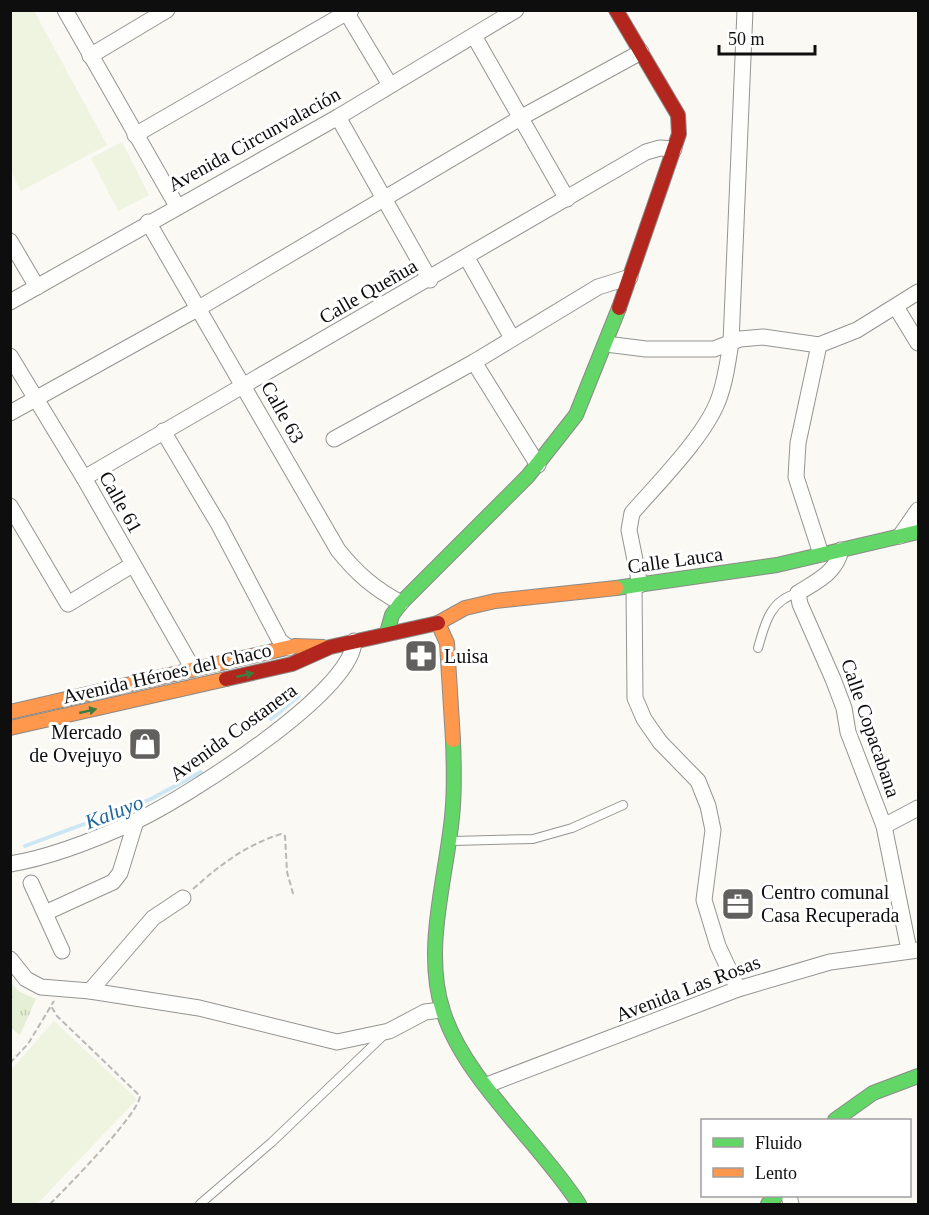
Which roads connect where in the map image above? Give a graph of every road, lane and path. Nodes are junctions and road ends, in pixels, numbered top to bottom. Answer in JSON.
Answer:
{"nodes":[{"id":1,"x":65,"y":10,"type":"edge"},
{"id":2,"x":167,"y":10,"type":"edge"},
{"id":3,"x":516,"y":10,"type":"edge"},
{"id":4,"x":616,"y":10,"type":"edge"},
{"id":5,"x":745,"y":10,"type":"edge"},
{"id":6,"x":348,"y":11,"type":"edge"},
{"id":7,"x":474,"y":36,"type":"junction"},
{"id":8,"x":641,"y":52,"type":"junction"},
{"id":9,"x":90,"y":56,"type":"junction"},
{"id":10,"x":390,"y":85,"type":"junction"},
{"id":11,"x":338,"y":117,"type":"junction"},
{"id":12,"x":522,"y":117,"type":"junction"},
{"id":13,"x":135,"y":135,"type":"junction"},
{"id":14,"x":674,"y":149,"type":"junction"},
{"id":15,"x":384,"y":198,"type":"junction"},
{"id":16,"x":567,"y":199,"type":"junction"},
{"id":17,"x":177,"y":206,"type":"junction"},
{"id":18,"x":148,"y":222,"type":"junction"},
{"id":19,"x":10,"y":241,"type":"edge"},
{"id":20,"x":466,"y":258,"type":"junction"},
{"id":21,"x":630,"y":277,"type":"junction"},
{"id":22,"x":430,"y":280,"type":"junction"},
{"id":23,"x":37,"y":286,"type":"junction"},
{"id":24,"x":918,"y":292,"type":"edge"},
{"id":25,"x":10,"y":302,"type":"edge"},
{"id":26,"x":896,"y":307,"type":"junction"},
{"id":27,"x":199,"y":308,"type":"junction"},
{"id":28,"x":512,"y":338,"type":"junction"},
{"id":29,"x":731,"y":342,"type":"junction"},
{"id":30,"x":918,"y":343,"type":"edge"},
{"id":31,"x":606,"y":344,"type":"junction"},
{"id":32,"x":819,"y":345,"type":"junction"},
{"id":33,"x":10,"y":356,"type":"edge"},
{"id":34,"x":474,"y":362,"type":"junction"},
{"id":35,"x":244,"y":386,"type":"junction"},
{"id":36,"x":37,"y":399,"type":"junction"},
{"id":37,"x":10,"y":414,"type":"edge"},
{"id":38,"x":163,"y":431,"type":"junction"},
{"id":39,"x":334,"y":439,"type":"dead end"},
{"id":40,"x":538,"y":465,"type":"junction"},
{"id":41,"x":84,"y":478,"type":"junction"},
{"id":42,"x":10,"y":506,"type":"edge"},
{"id":43,"x":918,"y":510,"type":"edge"},
{"id":44,"x":918,"y":532,"type":"edge"},
{"id":45,"x":900,"y":536,"type":"junction"},
{"id":46,"x":841,"y":550,"type":"junction"},
{"id":47,"x":821,"y":554,"type":"junction"},
{"id":48,"x":132,"y":565,"type":"junction"},
{"id":49,"x":637,"y":585,"type":"junction"},
{"id":50,"x":798,"y":593,"type":"junction"},
{"id":51,"x":401,"y":603,"type":"junction"},
{"id":52,"x":438,"y":623,"type":"junction"},
{"id":53,"x":387,"y":633,"type":"junction"},
{"id":54,"x":354,"y":641,"type":"junction"},
{"id":55,"x":330,"y":647,"type":"junction"},
{"id":56,"x":288,"y":648,"type":"junction"},
{"id":57,"x":758,"y":648,"type":"dead end"},
{"id":58,"x":292,"y":664,"type":"junction"},
{"id":59,"x":193,"y":669,"type":"junction"},
{"id":60,"x":198,"y":686,"type":"junction"},
{"id":61,"x":10,"y":711,"type":"edge"},
{"id":62,"x":10,"y":728,"type":"edge"},
{"id":63,"x":623,"y":805,"type":"dead end"},
{"id":64,"x":918,"y":808,"type":"edge"},
{"id":65,"x":136,"y":821,"type":"junction"},
{"id":66,"x":884,"y":826,"type":"junction"},
{"id":67,"x":450,"y":841,"type":"junction"},
{"id":68,"x":10,"y":864,"type":"edge"},
{"id":69,"x":30,"y":883,"type":"dead end"},
{"id":70,"x":294,"y":897,"type":"dead end"},
{"id":71,"x":183,"y":898,"type":"joint"},
{"id":72,"x":45,"y":913,"type":"junction"},
{"id":73,"x":914,"y":950,"type":"edge"},
{"id":74,"x":62,"y":951,"type":"dead end"},
{"id":75,"x":10,"y":959,"type":"edge"},
{"id":76,"x":738,"y":989,"type":"junction"},
{"id":77,"x":57,"y":990,"type":"junction"},
{"id":78,"x":90,"y":990,"type":"junction"},
{"id":79,"x":51,"y":1006,"type":"junction"},
{"id":80,"x":441,"y":1010,"type":"junction"},
{"id":81,"x":389,"y":1031,"type":"junction"},
{"id":82,"x":10,"y":1063,"type":"edge"},
{"id":83,"x":918,"y":1076,"type":"edge"},
{"id":84,"x":487,"y":1085,"type":"junction"},
{"id":85,"x":836,"y":1119,"type":"edge"},
{"id":86,"x":50,"y":1204,"type":"edge"},
{"id":87,"x":200,"y":1204,"type":"edge"},
{"id":88,"x":579,"y":1204,"type":"edge"}],
"edges":[{"from":1,"to":9,"type":"street"},
{"from":2,"to":9,"type":"street"},
{"from":3,"to":7,"type":"street","name":"Avenida Circunvalación"},
{"from":4,"to":8,"type":"main road"},
{"from":5,"to":29,"type":"street"},
{"from":6,"to":10,"type":"street"},
{"from":6,"to":13,"type":"street"},
{"from":7,"to":10,"type":"street","name":"Avenida Circunvalación"},
{"from":7,"to":12,"type":"street"},
{"from":8,"to":12,"type":"street"},
{"from":8,"to":14,"type":"main road"},
{"from":9,"to":13,"type":"street"},
{"from":10,"to":11,"type":"street","name":"Avenida Circunvalación"},
{"from":11,"to":15,"type":"street"},
{"from":11,"to":17,"type":"street","name":"Avenida Circunvalación"},
{"from":12,"to":15,"type":"street"},
{"from":12,"to":16,"type":"street"},
{"from":13,"to":17,"type":"street"},
{"from":14,"to":16,"type":"street","name":"Calle Queñua"},
{"from":14,"to":21,"type":"main road"},
{"from":15,"to":22,"type":"street"},
{"from":15,"to":27,"type":"street"},
{"from":16,"to":20,"type":"street","name":"Calle Queñua"},
{"from":17,"to":18,"type":"street","name":"Avenida Circunvalación"},
{"from":18,"to":23,"type":"street","name":"Avenida Circunvalación"},
{"from":18,"to":27,"type":"street","name":"Calle 63"},
{"from":19,"to":23,"type":"street"},
{"from":20,"to":22,"type":"street","name":"Calle Queñua"},
{"from":20,"to":28,"type":"street"},
{"from":21,"to":28,"type":"street"},
{"from":21,"to":31,"type":"main road"},
{"from":22,"to":35,"type":"street","name":"Calle Queñua"},
{"from":23,"to":25,"type":"street","name":"Avenida Circunvalación"},
{"from":24,"to":26,"type":"street"},
{"from":26,"to":30,"type":"street"},
{"from":26,"to":32,"type":"street"},
{"from":27,"to":35,"type":"street","name":"Calle 63"},
{"from":27,"to":36,"type":"street"},
{"from":28,"to":34,"type":"street"},
{"from":29,"to":31,"type":"street"},
{"from":29,"to":32,"type":"street"},
{"from":29,"to":49,"type":"street"},
{"from":31,"to":40,"type":"main road"},
{"from":32,"to":47,"type":"street"},
{"from":33,"to":36,"type":"street","name":"Calle 61"},
{"from":34,"to":39,"type":"street"},
{"from":34,"to":40,"type":"street"},
{"from":35,"to":38,"type":"street","name":"Calle Queñua"},
{"from":35,"to":51,"type":"street","name":"Calle 63"},
{"from":36,"to":37,"type":"street"},
{"from":36,"to":41,"type":"street","name":"Calle 61"},
{"from":38,"to":41,"type":"street","name":"Calle Queñua"},
{"from":38,"to":56,"type":"street"},
{"from":40,"to":51,"type":"main road"},
{"from":41,"to":48,"type":"street","name":"Calle 61"},
{"from":42,"to":48,"type":"street"},
{"from":43,"to":45,"type":"street"},
{"from":44,"to":45,"type":"main road","name":"Calle Lauca"},
{"from":45,"to":46,"type":"main road","name":"Calle Lauca"},
{"from":46,"to":47,"type":"main road","name":"Calle Lauca"},
{"from":46,"to":50,"type":"street"},
{"from":47,"to":49,"type":"main road","name":"Calle Lauca"},
{"from":48,"to":59,"type":"street","name":"Calle 61"},
{"from":49,"to":52,"type":"main road","name":"Calle Lauca"},
{"from":49,"to":76,"type":"street"},
{"from":50,"to":57,"type":"lane"},
{"from":50,"to":66,"type":"street","name":"Calle Copacabana"},
{"from":51,"to":53,"type":"main road"},
{"from":52,"to":53,"type":"main road","name":"Avenida Héroes del Chaco"},
{"from":52,"to":67,"type":"main road"},
{"from":53,"to":54,"type":"main road","name":"Avenida Héroes del Chaco"},
{"from":54,"to":55,"type":"main road","name":"Avenida Héroes del Chaco"},
{"from":54,"to":65,"type":"street","name":"Avenida Costanera"},
{"from":55,"to":56,"type":"main road","name":"Avenida Héroes del Chaco"},
{"from":55,"to":58,"type":"main road","name":"Avenida Héroes del Chaco"},
{"from":56,"to":58,"type":"main road"},
{"from":56,"to":59,"type":"main road","name":"Avenida Héroes del Chaco"},
{"from":60,"to":58,"type":"main road","name":"Avenida Héroes del Chaco","one_way":true},
{"from":59,"to":60,"type":"main road"},
{"from":59,"to":61,"type":"main road","name":"Avenida Héroes del Chaco"},
{"from":62,"to":60,"type":"main road","name":"Avenida Héroes del Chaco","one_way":true},
{"from":63,"to":67,"type":"lane"},
{"from":64,"to":66,"type":"street"},
{"from":65,"to":68,"type":"street","name":"Avenida Costanera"},
{"from":65,"to":72,"type":"street"},
{"from":66,"to":73,"type":"street","name":"Calle Copacabana"},
{"from":67,"to":80,"type":"main road"},
{"from":69,"to":72,"type":"street"},
{"from":70,"to":71,"type":"path"},
{"from":71,"to":78,"type":"street"},
{"from":72,"to":74,"type":"street"},
{"from":73,"to":76,"type":"street","name":"Avenida Las Rosas"},
{"from":75,"to":77,"type":"street"},
{"from":76,"to":84,"type":"street","name":"Avenida Las Rosas"},
{"from":77,"to":78,"type":"street"},
{"from":77,"to":79,"type":"path"},
{"from":78,"to":81,"type":"street"},
{"from":79,"to":82,"type":"path"},
{"from":79,"to":86,"type":"path"},
{"from":80,"to":81,"type":"street"},
{"from":80,"to":84,"type":"main road"},
{"from":81,"to":87,"type":"lane"},
{"from":83,"to":85,"type":"main road"},
{"from":84,"to":88,"type":"main road"}]}
